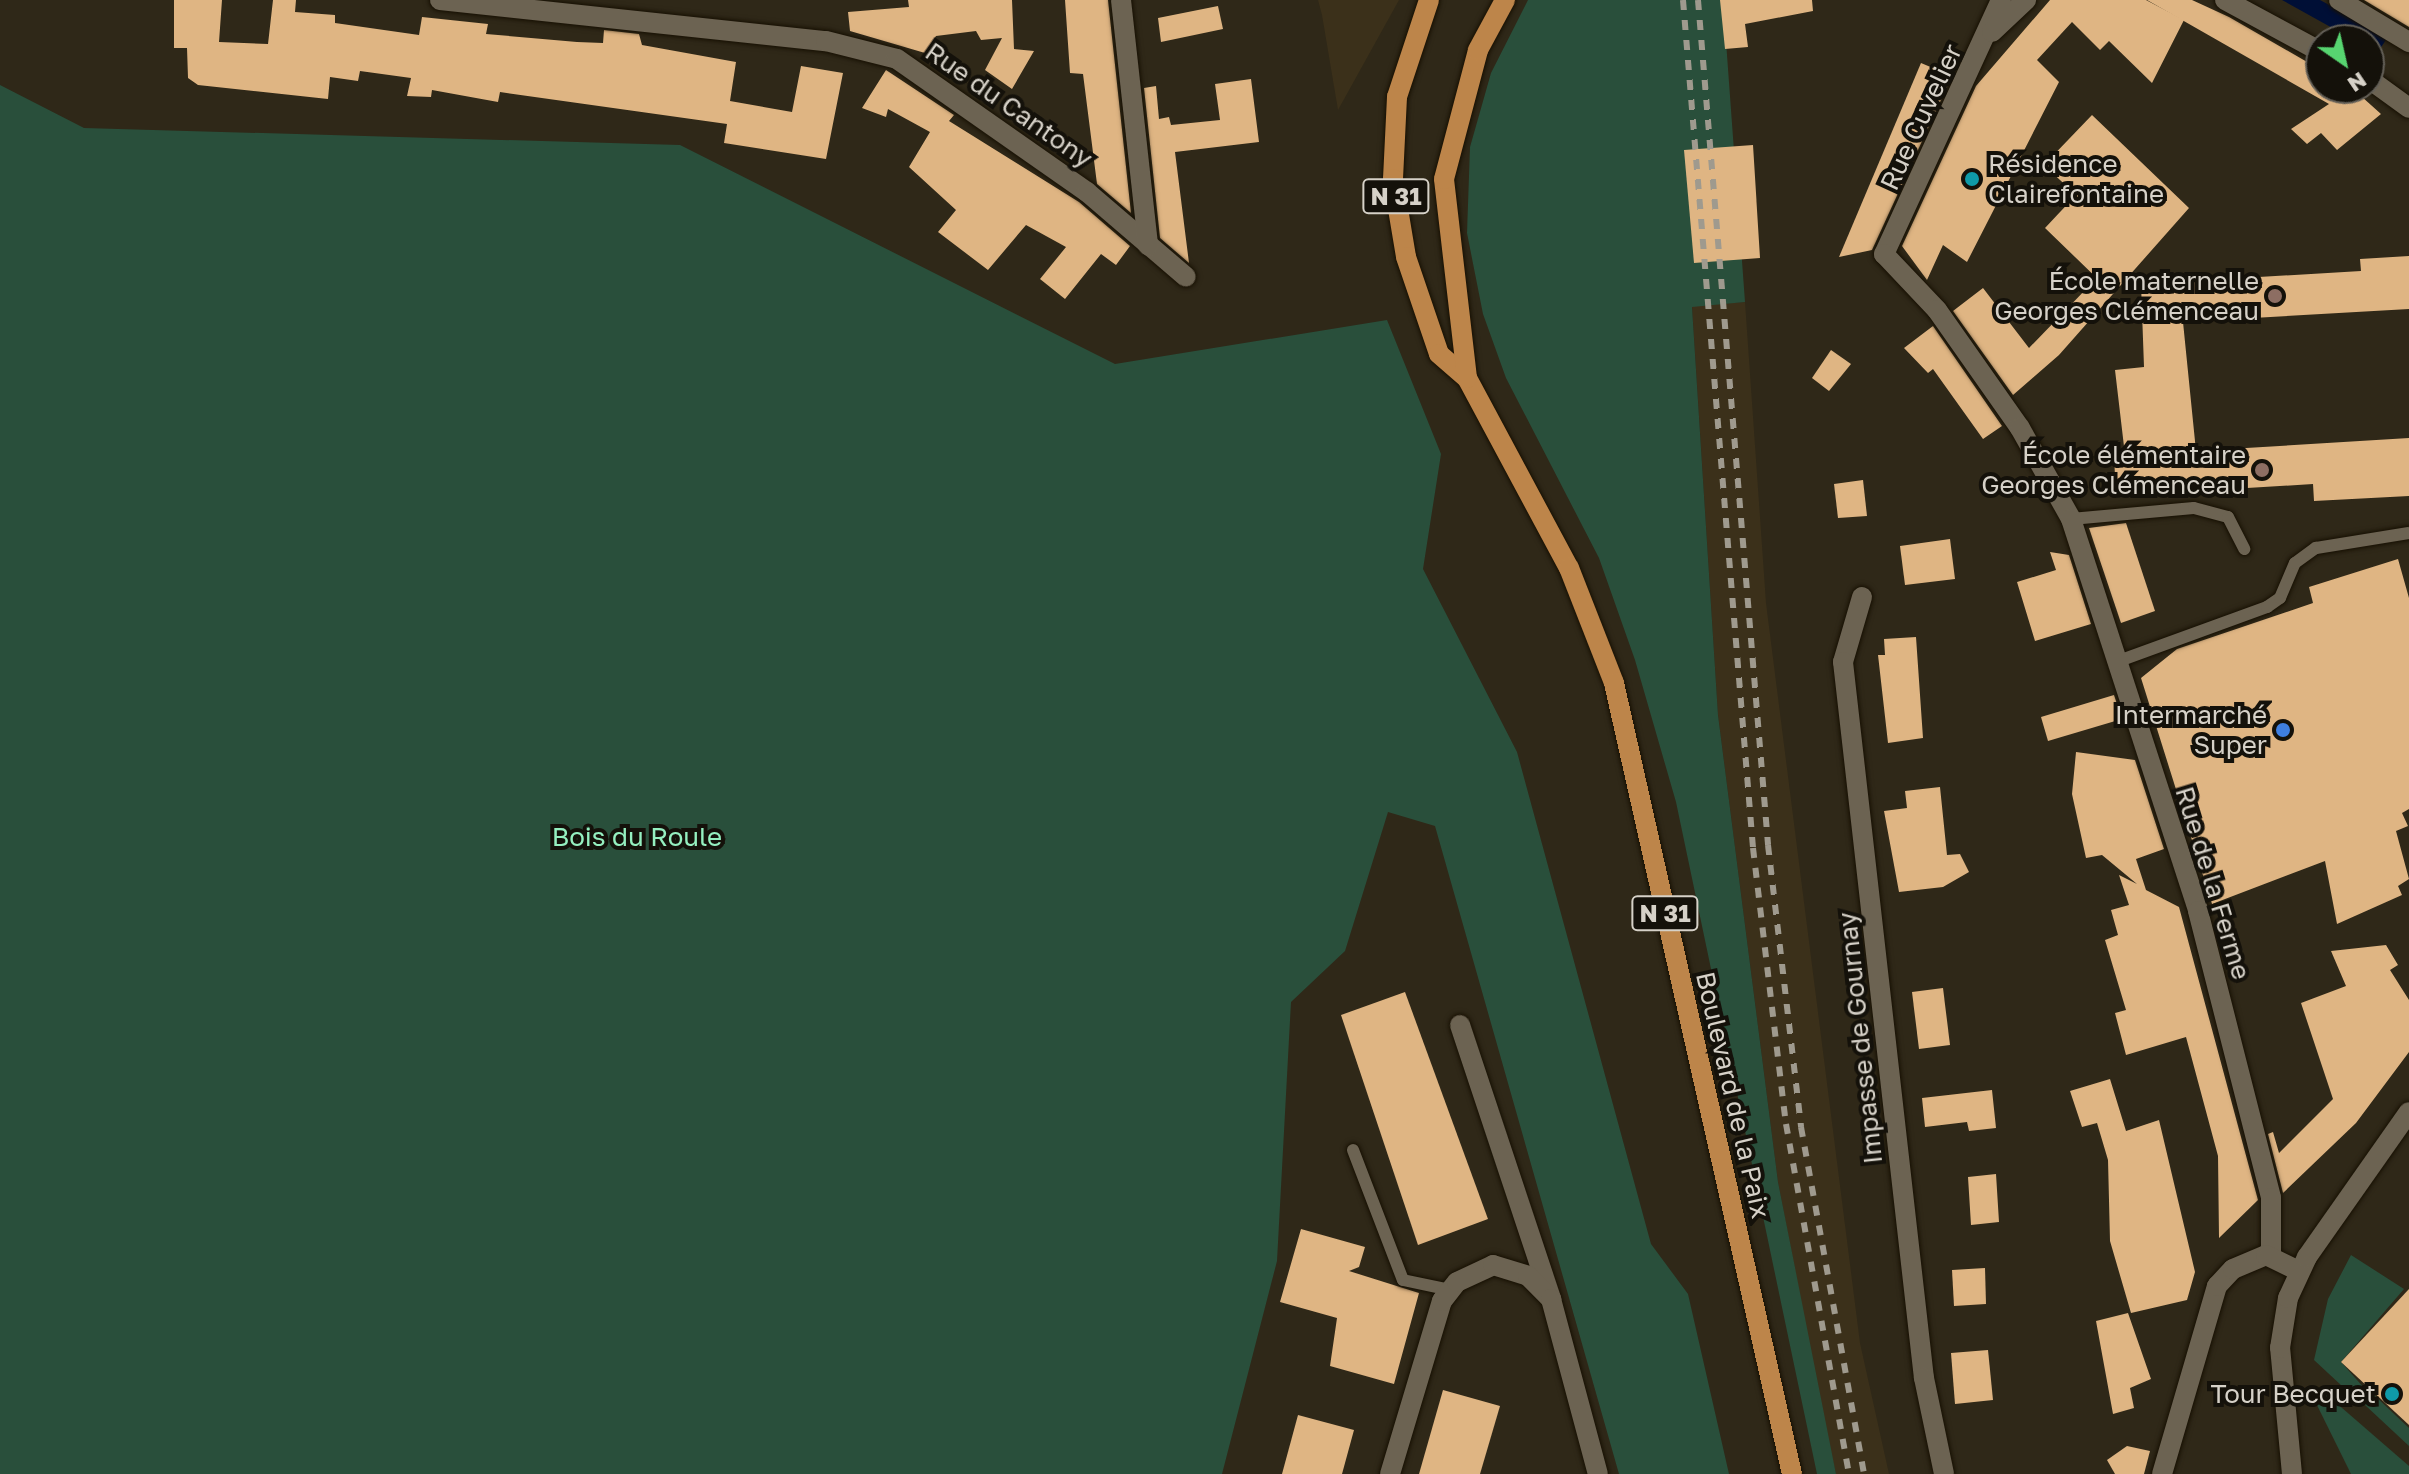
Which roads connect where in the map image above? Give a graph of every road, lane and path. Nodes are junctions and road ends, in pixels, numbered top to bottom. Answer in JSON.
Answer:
{"nodes":[{"id":1,"x":440,"y":0,"type":"edge"},
{"id":2,"x":1121,"y":0,"type":"edge"},
{"id":3,"x":1429,"y":0,"type":"edge"},
{"id":4,"x":1505,"y":0,"type":"edge"},
{"id":5,"x":2001,"y":0,"type":"edge"},
{"id":6,"x":2026,"y":0,"type":"edge"},
{"id":7,"x":2225,"y":0,"type":"edge"},
{"id":8,"x":2339,"y":0,"type":"edge"},
{"id":9,"x":1987,"y":37,"type":"junction"},
{"id":10,"x":2409,"y":42,"type":"edge"},
{"id":11,"x":2305,"y":43,"type":"edge"},
{"id":12,"x":2385,"y":91,"type":"edge"},
{"id":13,"x":2409,"y":108,"type":"edge"},
{"id":14,"x":1148,"y":246,"type":"junction"},
{"id":15,"x":1884,"y":254,"type":"joint"},
{"id":16,"x":1186,"y":277,"type":"dead end"},
{"id":17,"x":1467,"y":378,"type":"junction"},
{"id":18,"x":2071,"y":519,"type":"junction"},
{"id":19,"x":2409,"y":533,"type":"edge"},
{"id":20,"x":2244,"y":549,"type":"dead end"},
{"id":21,"x":1862,"y":597,"type":"dead end"},
{"id":22,"x":2116,"y":662,"type":"junction"},
{"id":23,"x":1460,"y":1025,"type":"dead end"},
{"id":24,"x":2409,"y":1112,"type":"edge"},
{"id":25,"x":1353,"y":1150,"type":"dead end"},
{"id":26,"x":2271,"y":1257,"type":"junction"},
{"id":27,"x":2299,"y":1271,"type":"junction"},
{"id":28,"x":1450,"y":1290,"type":"junction"},
{"id":29,"x":1551,"y":1299,"type":"junction"},
{"id":30,"x":1390,"y":1474,"type":"edge"},
{"id":31,"x":1598,"y":1474,"type":"edge"},
{"id":32,"x":1792,"y":1474,"type":"edge"},
{"id":33,"x":1944,"y":1474,"type":"edge"},
{"id":34,"x":2162,"y":1474,"type":"edge"},
{"id":35,"x":2292,"y":1474,"type":"edge"}],
"edges":[{"from":1,"to":14,"type":"street","name":"Rue du Cantony"},
{"from":2,"to":14,"type":"street"},
{"from":3,"to":17,"type":"main road","name":"Boulevard de la Paix","number":"N 31"},
{"from":4,"to":17,"type":"main road","name":"Boulevard de la Paix","number":"N 31"},
{"from":5,"to":9,"type":"street","name":"Rue Cuvelier"},
{"from":6,"to":9,"type":"street"},
{"from":7,"to":11,"type":"street"},
{"from":8,"to":10,"type":"street"},
{"from":9,"to":15,"type":"street","name":"Rue Cuvelier"},
{"from":12,"to":13,"type":"street"},
{"from":14,"to":16,"type":"street","name":"Rue du Cantony"},
{"from":15,"to":18,"type":"street","name":"Rue de la Ferme"},
{"from":17,"to":32,"type":"main road","name":"Boulevard de la Paix","number":"N 31"},
{"from":18,"to":20,"type":"lane"},
{"from":18,"to":22,"type":"street","name":"Rue de la Ferme"},
{"from":19,"to":22,"type":"lane"},
{"from":21,"to":33,"type":"street","name":"Impasse de Gournay"},
{"from":22,"to":26,"type":"street","name":"Rue de la Ferme"},
{"from":23,"to":29,"type":"street"},
{"from":24,"to":27,"type":"street"},
{"from":25,"to":28,"type":"lane"},
{"from":26,"to":27,"type":"street"},
{"from":26,"to":34,"type":"street"},
{"from":27,"to":35,"type":"street"},
{"from":28,"to":29,"type":"street"},
{"from":28,"to":30,"type":"street"},
{"from":29,"to":31,"type":"street"}]}
